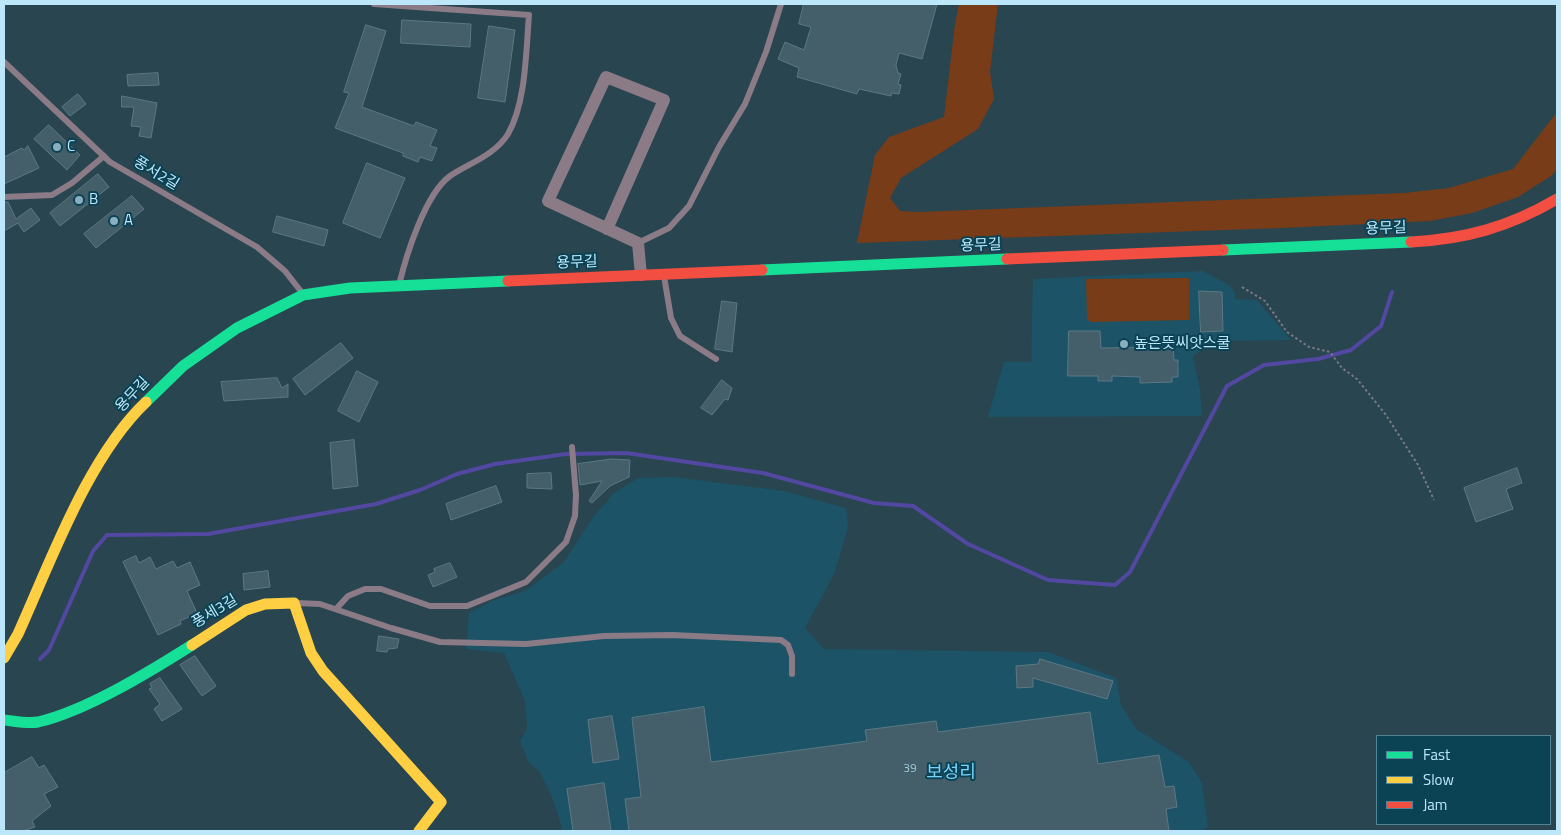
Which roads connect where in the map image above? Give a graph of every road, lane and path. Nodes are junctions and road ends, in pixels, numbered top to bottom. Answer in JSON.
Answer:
{"nodes":[{"id":1,"x":374,"y":4,"type":"edge"},
{"id":2,"x":781,"y":4,"type":"edge"},
{"id":3,"x":4,"y":62,"type":"edge"},
{"id":4,"x":104,"y":156,"type":"junction"},
{"id":5,"x":4,"y":197,"type":"edge"},
{"id":6,"x":1557,"y":199,"type":"edge"},
{"id":7,"x":607,"y":228,"type":"junction"},
{"id":8,"x":638,"y":243,"type":"junction"},
{"id":9,"x":664,"y":275,"type":"junction"},
{"id":10,"x":641,"y":276,"type":"junction"},
{"id":11,"x":398,"y":286,"type":"junction"},
{"id":12,"x":1242,"y":287,"type":"dead end"},
{"id":13,"x":304,"y":295,"type":"junction"},
{"id":14,"x":716,"y":359,"type":"dead end"},
{"id":15,"x":572,"y":449,"type":"dead end"},
{"id":16,"x":1434,"y":500,"type":"dead end"},
{"id":17,"x":294,"y":603,"type":"junction"},
{"id":18,"x":336,"y":609,"type":"junction"},
{"id":19,"x":4,"y":658,"type":"edge"},
{"id":20,"x":792,"y":674,"type":"dead end"},
{"id":21,"x":4,"y":720,"type":"edge"},
{"id":22,"x":419,"y":831,"type":"edge"}],
"edges":[{"from":1,"to":11,"type":"lane"},
{"from":2,"to":8,"type":"lane"},
{"from":3,"to":4,"type":"lane","name":"풍서2길"},
{"from":4,"to":5,"type":"lane"},
{"from":4,"to":13,"type":"lane","name":"풍서2길"},
{"from":6,"to":9,"type":"street","name":"용무길"},
{"from":7,"to":7,"type":"street"},
{"from":7,"to":8,"type":"street"},
{"from":8,"to":10,"type":"street"},
{"from":9,"to":10,"type":"street","name":"용무길"},
{"from":9,"to":14,"type":"lane"},
{"from":10,"to":11,"type":"street","name":"용무길"},
{"from":11,"to":13,"type":"street","name":"용무길"},
{"from":12,"to":16,"type":"path"},
{"from":13,"to":19,"type":"street","name":"용무길"},
{"from":15,"to":18,"type":"lane"},
{"from":17,"to":18,"type":"lane"},
{"from":17,"to":21,"type":"street","name":"풍세3길"},
{"from":17,"to":22,"type":"street"},
{"from":18,"to":20,"type":"lane"}]}
